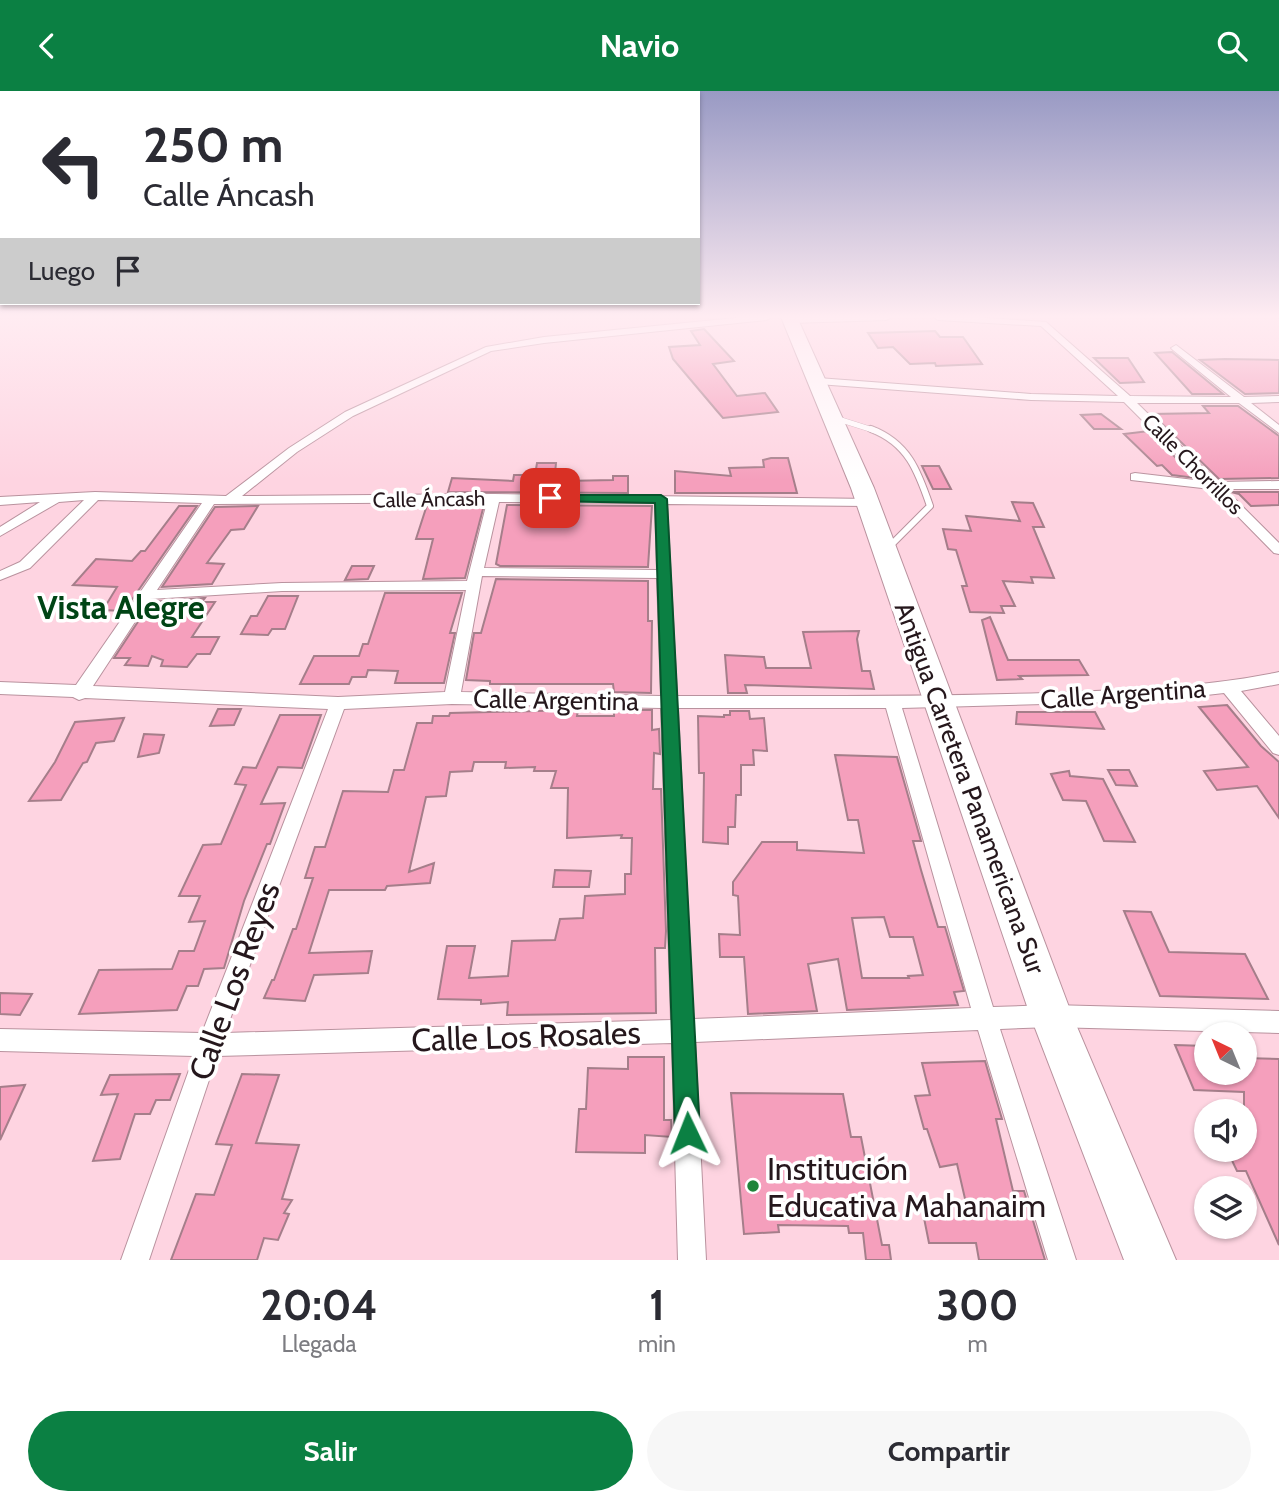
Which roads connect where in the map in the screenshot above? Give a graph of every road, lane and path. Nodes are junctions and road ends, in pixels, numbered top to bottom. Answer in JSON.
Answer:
{"nodes":[{"id":1,"x":439,"y":372,"type":"edge"},
{"id":2,"x":813,"y":372,"type":"edge"},
{"id":3,"x":1097,"y":372,"type":"edge"},
{"id":4,"x":1206,"y":372,"type":"edge"},
{"id":5,"x":818,"y":381,"type":"junction"},
{"id":6,"x":1128,"y":399,"type":"junction"},
{"id":7,"x":1279,"y":399,"type":"edge"},
{"id":8,"x":1242,"y":400,"type":"junction"},
{"id":9,"x":833,"y":418,"type":"junction"},
{"id":10,"x":1279,"y":430,"type":"edge"},
{"id":11,"x":1135,"y":477,"type":"dead end"},
{"id":12,"x":1279,"y":485,"type":"edge"},
{"id":13,"x":1215,"y":486,"type":"junction"},
{"id":14,"x":95,"y":496,"type":"junction"},
{"id":15,"x":56,"y":498,"type":"junction"},
{"id":16,"x":494,"y":498,"type":"junction"},
{"id":17,"x":661,"y":499,"type":"junction"},
{"id":18,"x":210,"y":500,"type":"junction"},
{"id":19,"x":229,"y":500,"type":"junction"},
{"id":20,"x":0,"y":501,"type":"edge"},
{"id":21,"x":867,"y":502,"type":"junction"},
{"id":22,"x":0,"y":532,"type":"edge"},
{"id":23,"x":1279,"y":550,"type":"edge"},
{"id":24,"x":885,"y":551,"type":"junction"},
{"id":25,"x":662,"y":574,"type":"junction"},
{"id":26,"x":0,"y":576,"type":"edge"},
{"id":27,"x":475,"y":578,"type":"junction"},
{"id":28,"x":148,"y":595,"type":"junction"},
{"id":29,"x":1279,"y":678,"type":"edge"},
{"id":30,"x":1228,"y":687,"type":"junction"},
{"id":31,"x":0,"y":688,"type":"edge"},
{"id":32,"x":79,"y":694,"type":"junction"},
{"id":33,"x":452,"y":698,"type":"junction"},
{"id":34,"x":668,"y":702,"type":"junction"},
{"id":35,"x":892,"y":702,"type":"junction"},
{"id":36,"x":941,"y":702,"type":"junction"},
{"id":37,"x":338,"y":703,"type":"junction"},
{"id":38,"x":1279,"y":748,"type":"edge"},
{"id":39,"x":1051,"y":1016,"type":"junction"},
{"id":40,"x":985,"y":1018,"type":"junction"},
{"id":41,"x":1279,"y":1022,"type":"edge"},
{"id":42,"x":684,"y":1031,"type":"junction"},
{"id":43,"x":0,"y":1040,"type":"edge"},
{"id":44,"x":209,"y":1045,"type":"junction"},
{"id":45,"x":135,"y":1260,"type":"edge"},
{"id":46,"x":692,"y":1260,"type":"edge"},
{"id":47,"x":1062,"y":1260,"type":"edge"},
{"id":48,"x":1150,"y":1260,"type":"edge"}],
"edges":[{"from":1,"to":19,"type":"street"},
{"from":2,"to":5,"type":"highway","name":"Antigua Carretera Panamericana Sur"},
{"from":3,"to":6,"type":"street","name":"Calle Chorrillos"},
{"from":4,"to":8,"type":"street"},
{"from":5,"to":6,"type":"street"},
{"from":5,"to":9,"type":"highway","name":"Antigua Carretera Panamericana Sur"},
{"from":6,"to":8,"type":"street"},
{"from":6,"to":13,"type":"street","name":"Calle Chorrillos"},
{"from":7,"to":8,"type":"street"},
{"from":8,"to":10,"type":"street"},
{"from":9,"to":21,"type":"highway","name":"Antigua Carretera Panamericana Sur"},
{"from":9,"to":24,"type":"lane"},
{"from":11,"to":13,"type":"street"},
{"from":12,"to":13,"type":"street"},
{"from":13,"to":23,"type":"street","name":"Calle Chorrillos"},
{"from":14,"to":15,"type":"street","name":"Calle Áncash"},
{"from":14,"to":18,"type":"street","name":"Calle Áncash"},
{"from":14,"to":26,"type":"street"},
{"from":15,"to":20,"type":"street"},
{"from":15,"to":22,"type":"street","name":"Calle Áncash"},
{"from":16,"to":17,"type":"street","name":"Calle Áncash"},
{"from":16,"to":19,"type":"street","name":"Calle Áncash"},
{"from":16,"to":27,"type":"street"},
{"from":17,"to":21,"type":"street","name":"Calle Áncash"},
{"from":17,"to":25,"type":"street"},
{"from":18,"to":19,"type":"street","name":"Calle Áncash"},
{"from":18,"to":28,"type":"street"},
{"from":21,"to":24,"type":"highway","name":"Antigua Carretera Panamericana Sur"},
{"from":24,"to":36,"type":"highway","name":"Antigua Carretera Panamericana Sur"},
{"from":25,"to":27,"type":"street"},
{"from":25,"to":34,"type":"street"},
{"from":27,"to":28,"type":"street"},
{"from":27,"to":33,"type":"street"},
{"from":28,"to":32,"type":"street"},
{"from":29,"to":30,"type":"street","name":"Calle Argentina"},
{"from":30,"to":36,"type":"street","name":"Calle Argentina"},
{"from":30,"to":38,"type":"street"},
{"from":31,"to":32,"type":"street","name":"Calle Argentina"},
{"from":32,"to":37,"type":"street","name":"Calle Argentina"},
{"from":33,"to":34,"type":"street","name":"Calle Argentina"},
{"from":33,"to":37,"type":"street","name":"Calle Argentina"},
{"from":34,"to":35,"type":"street","name":"Calle Argentina"},
{"from":34,"to":42,"type":"street"},
{"from":35,"to":36,"type":"street","name":"Calle Argentina"},
{"from":35,"to":40,"type":"street"},
{"from":36,"to":39,"type":"highway","name":"Antigua Carretera Panamericana Sur"},
{"from":37,"to":44,"type":"street","name":"Calle Los Reyes"},
{"from":39,"to":40,"type":"street","name":"Calle Los Rosales"},
{"from":39,"to":41,"type":"street","name":"Calle Los Rosales"},
{"from":39,"to":48,"type":"highway","name":"Antigua Carretera Panamericana Sur"},
{"from":40,"to":42,"type":"street","name":"Calle Los Rosales"},
{"from":40,"to":47,"type":"street"},
{"from":42,"to":44,"type":"street","name":"Calle Los Rosales"},
{"from":42,"to":46,"type":"street"},
{"from":43,"to":44,"type":"street","name":"Calle Los Rosales"},
{"from":44,"to":45,"type":"street","name":"Calle Los Reyes"}]}
